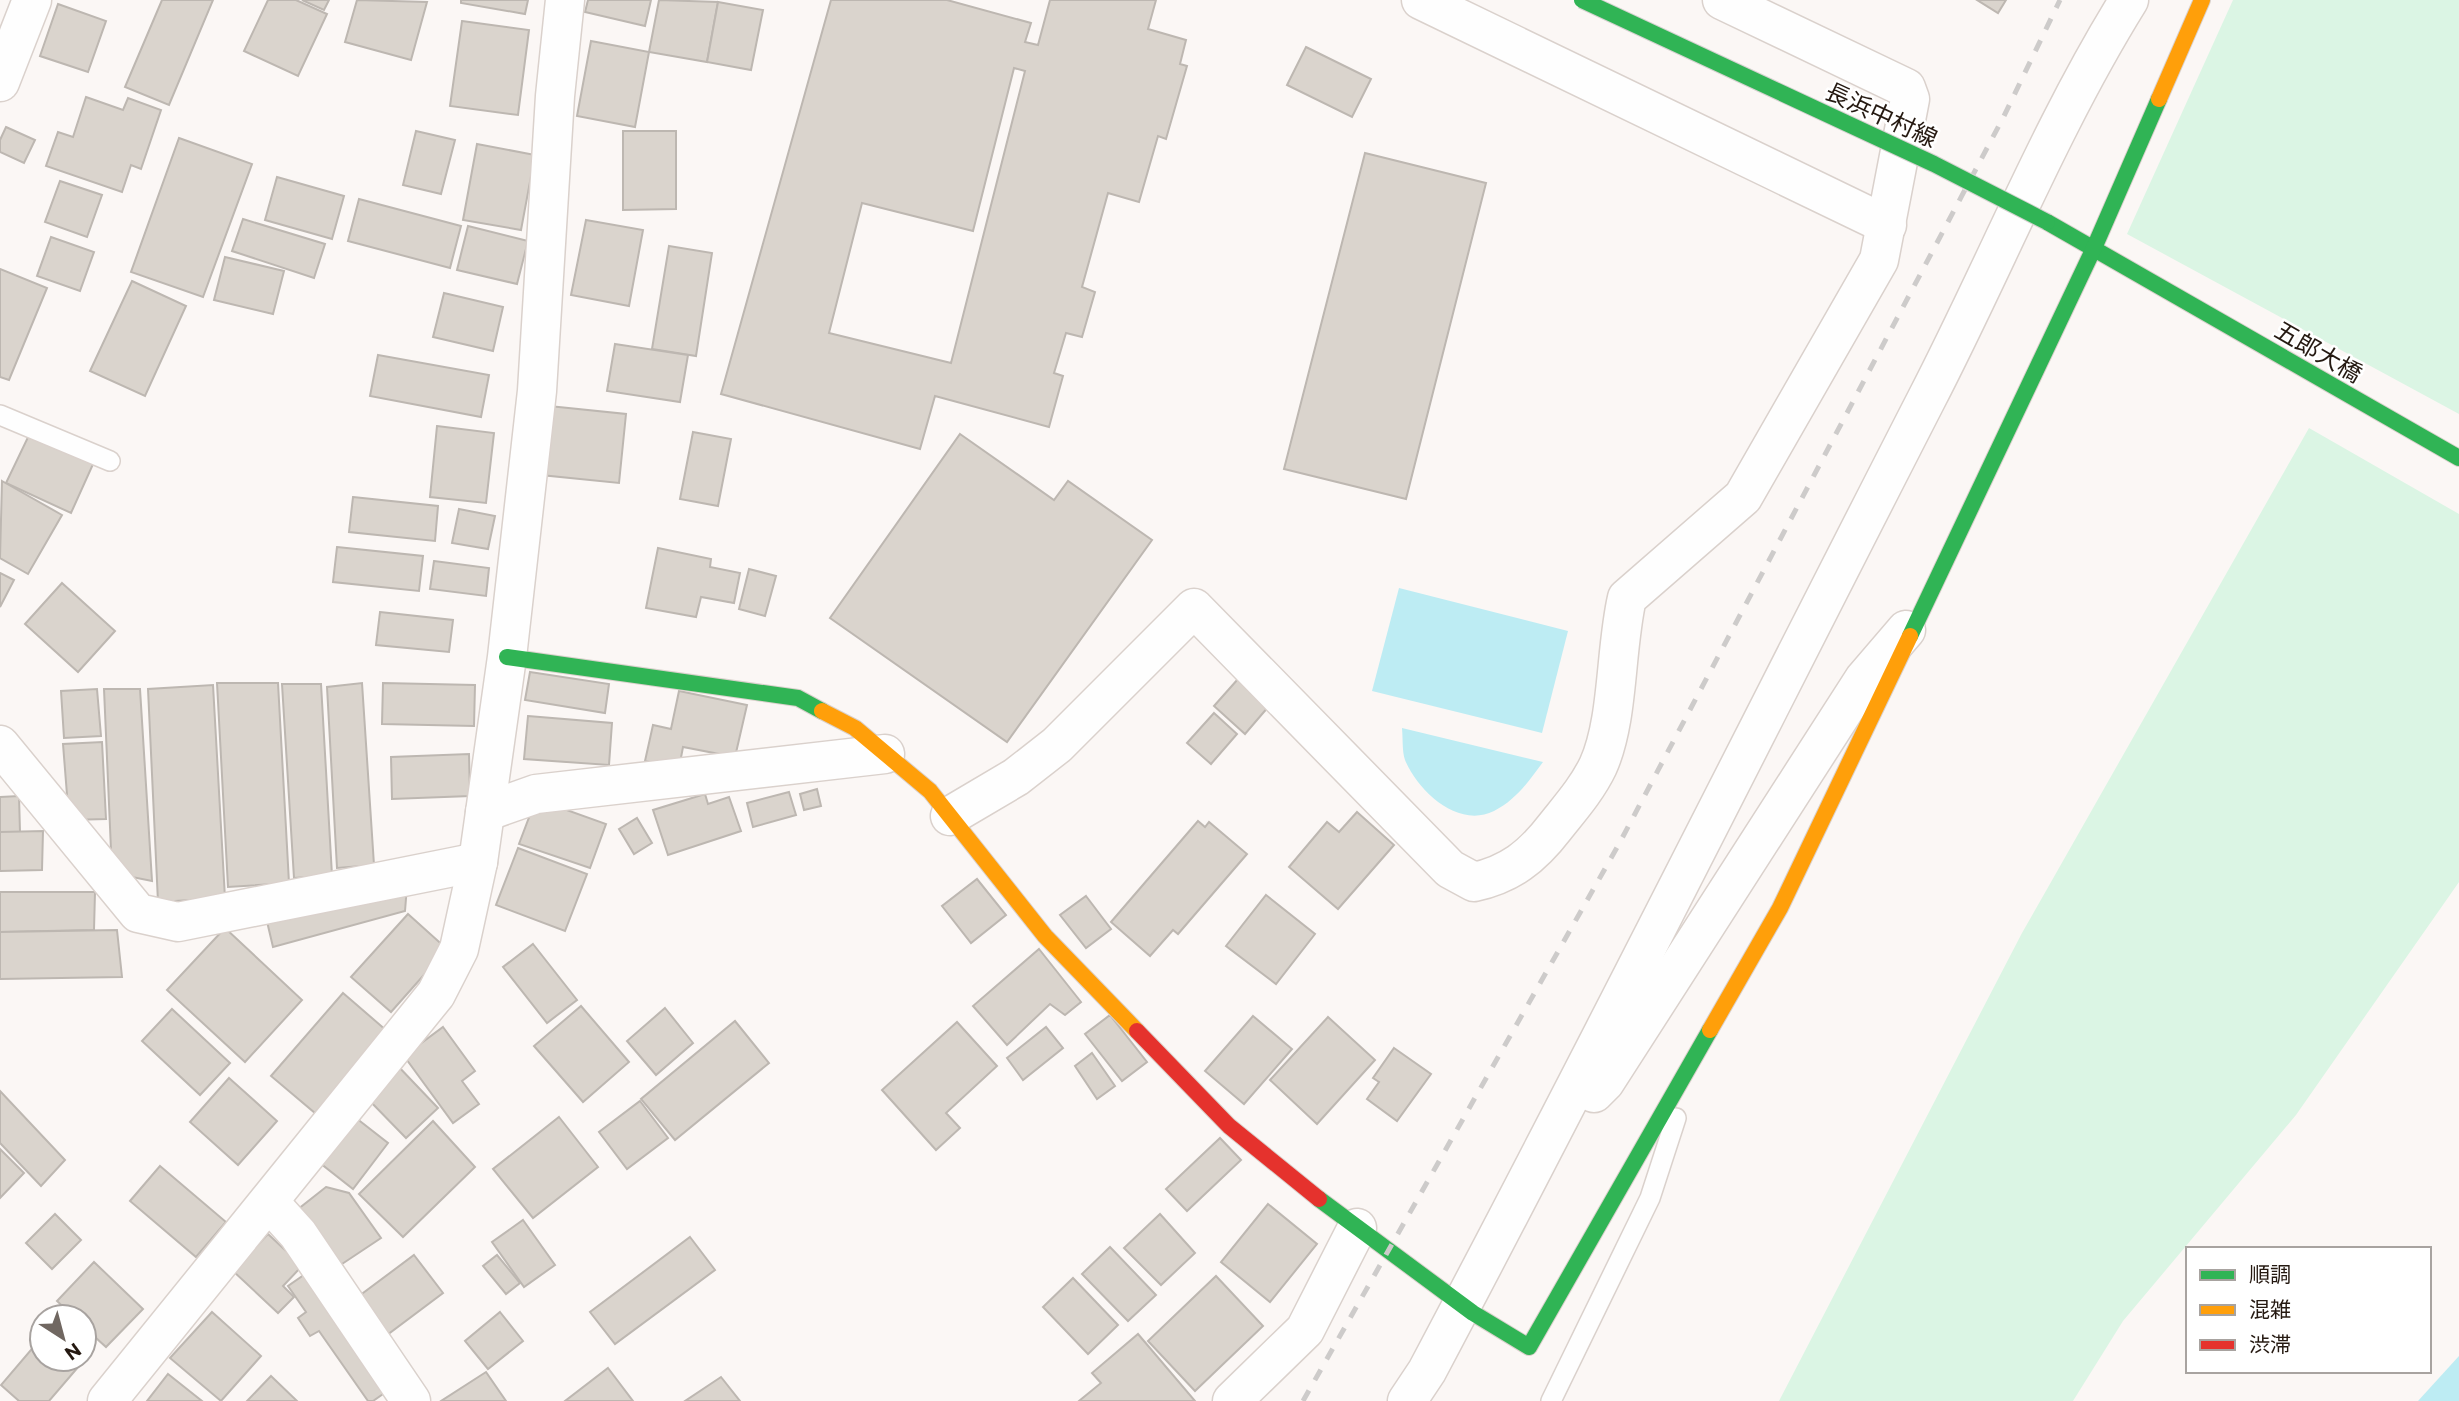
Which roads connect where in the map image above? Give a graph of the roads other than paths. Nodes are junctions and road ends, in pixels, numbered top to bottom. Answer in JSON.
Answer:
{"nodes":[{"id":1,"x":32,"y":0,"type":"edge"},
{"id":2,"x":565,"y":0,"type":"edge"},
{"id":3,"x":1421,"y":0,"type":"edge"},
{"id":4,"x":1582,"y":0,"type":"edge"},
{"id":5,"x":1722,"y":0,"type":"edge"},
{"id":6,"x":2129,"y":0,"type":"edge"},
{"id":7,"x":2202,"y":0,"type":"edge"},
{"id":8,"x":0,"y":82,"type":"edge"},
{"id":9,"x":1887,"y":225,"type":"junction"},
{"id":10,"x":2094,"y":248,"type":"junction"},
{"id":11,"x":2157,"y":283,"type":"joint"},
{"id":12,"x":0,"y":415,"type":"edge"},
{"id":13,"x":2459,"y":458,"type":"edge"},
{"id":14,"x":110,"y":461,"type":"dead end"},
{"id":15,"x":1925,"y":607,"type":"junction"},
{"id":16,"x":507,"y":657,"type":"junction"},
{"id":17,"x":0,"y":745,"type":"edge"},
{"id":18,"x":886,"y":754,"type":"junction"},
{"id":19,"x":485,"y":812,"type":"junction"},
{"id":20,"x":950,"y":816,"type":"junction"},
{"id":21,"x":478,"y":862,"type":"junction"},
{"id":22,"x":1698,"y":1052,"type":"junction"},
{"id":23,"x":1555,"y":1132,"type":"junction"},
{"id":24,"x":269,"y":1202,"type":"junction"},
{"id":25,"x":1357,"y":1228,"type":"junction"},
{"id":26,"x":1462,"y":1304,"type":"junction"},
{"id":27,"x":107,"y":1401,"type":"edge"},
{"id":28,"x":411,"y":1401,"type":"edge"},
{"id":29,"x":1232,"y":1401,"type":"edge"},
{"id":30,"x":1407,"y":1401,"type":"edge"},
{"id":31,"x":1551,"y":1401,"type":"edge"}],
"edges":[{"from":1,"to":8,"type":"street"},
{"from":2,"to":16,"type":"street"},
{"from":3,"to":9,"type":"street"},
{"from":4,"to":10,"type":"street","name":"長浜中村線","bridge":true},
{"from":5,"to":9,"type":"street"},
{"from":6,"to":23,"type":"street"},
{"from":7,"to":10,"type":"street"},
{"from":9,"to":20,"type":"street"},
{"from":10,"to":11,"type":"street","name":"長浜中村線"},
{"from":10,"to":15,"type":"street"},
{"from":11,"to":13,"type":"street","name":"五郎大橋"},
{"from":12,"to":14,"type":"lane"},
{"from":15,"to":22,"type":"street"},
{"from":15,"to":23,"type":"street"},
{"from":16,"to":18,"type":"street"},
{"from":16,"to":19,"type":"street"},
{"from":17,"to":21,"type":"street"},
{"from":18,"to":19,"type":"street"},
{"from":18,"to":20,"type":"street"},
{"from":19,"to":21,"type":"street"},
{"from":20,"to":25,"type":"street"},
{"from":21,"to":24,"type":"street"},
{"from":22,"to":26,"type":"street"},
{"from":22,"to":31,"type":"lane"},
{"from":23,"to":26,"type":"street"},
{"from":24,"to":27,"type":"street"},
{"from":24,"to":28,"type":"street"},
{"from":25,"to":26,"type":"street"},
{"from":25,"to":29,"type":"street"},
{"from":26,"to":30,"type":"street"}]}
